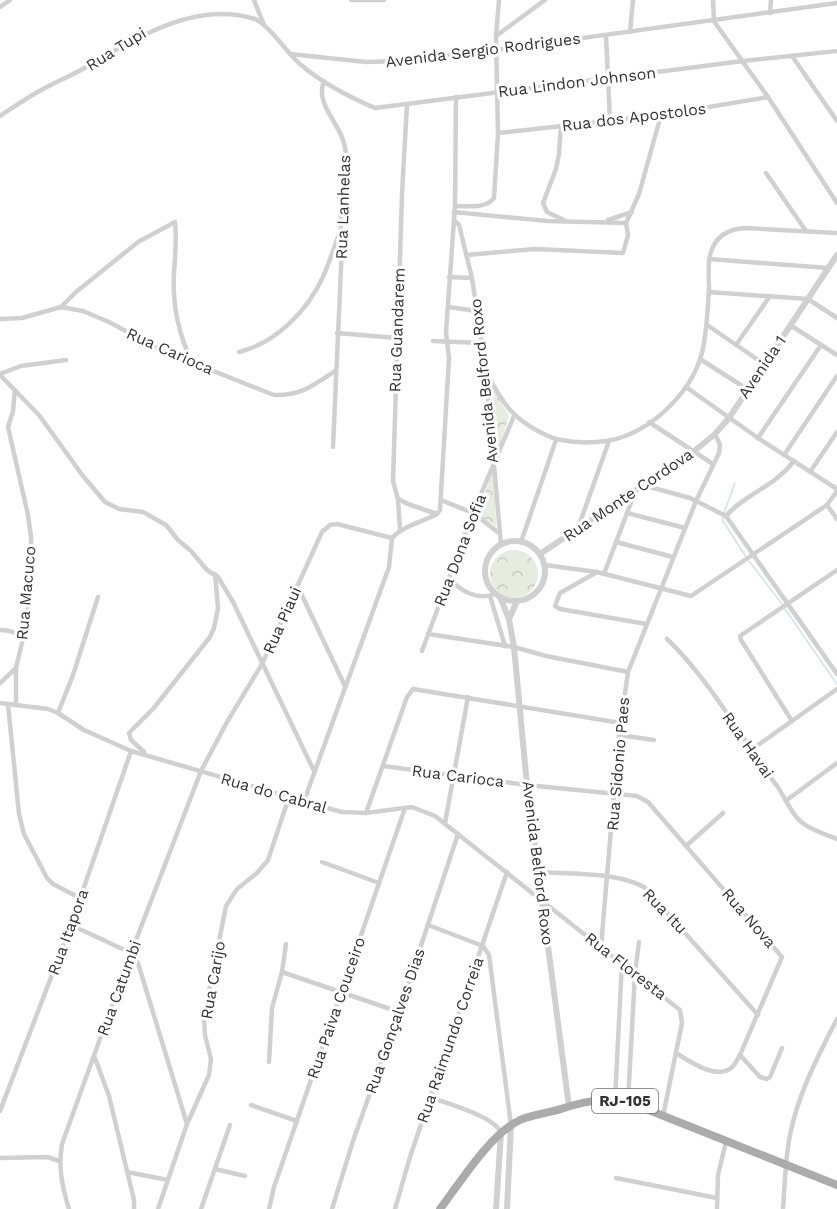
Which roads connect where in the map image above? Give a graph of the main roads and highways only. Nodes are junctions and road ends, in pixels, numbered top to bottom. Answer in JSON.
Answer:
{"nodes":[{"id":1,"x":837,"y":1185,"type":"edge"},
{"id":2,"x":440,"y":1209,"type":"edge"}],
"edges":[{"from":1,"to":2,"type":"main road","number":"RJ-105"}]}
